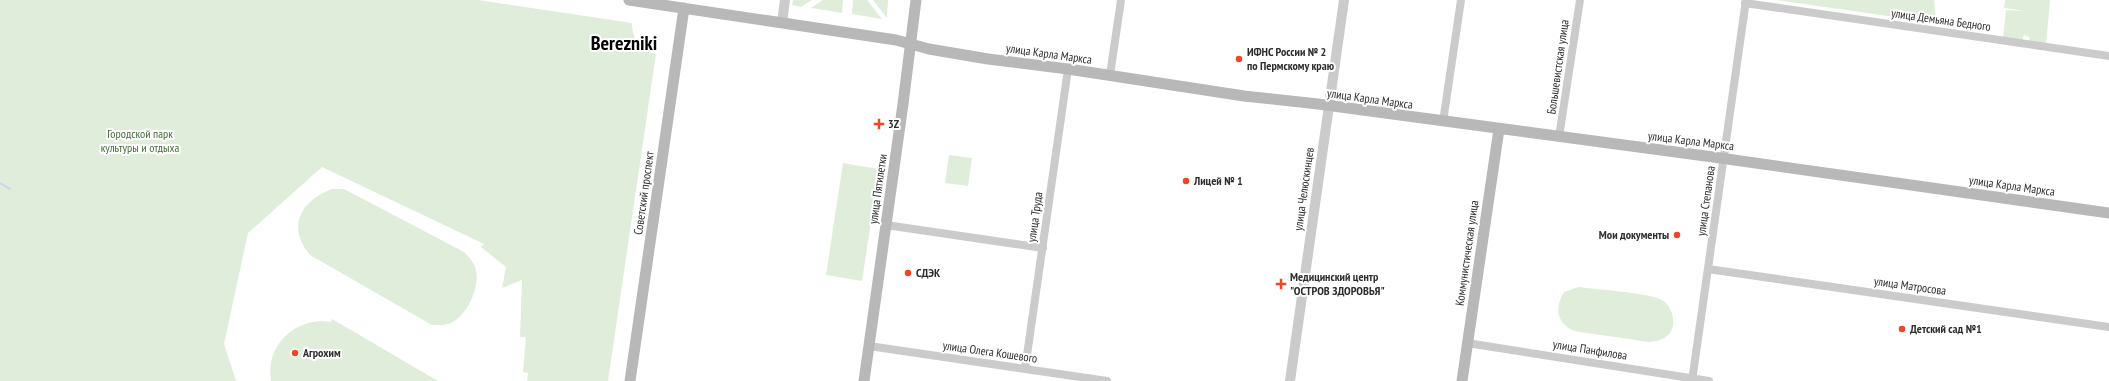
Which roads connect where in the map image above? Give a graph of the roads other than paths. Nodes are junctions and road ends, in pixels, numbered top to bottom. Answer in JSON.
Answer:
{"nodes":[{"id":1,"x":629,"y":0,"type":"edge"},
{"id":2,"x":785,"y":0,"type":"edge"},
{"id":3,"x":916,"y":0,"type":"edge"},
{"id":4,"x":1121,"y":0,"type":"edge"},
{"id":5,"x":1344,"y":0,"type":"edge"},
{"id":6,"x":1461,"y":0,"type":"edge"},
{"id":7,"x":1580,"y":0,"type":"edge"},
{"id":8,"x":1746,"y":2,"type":"edge"},
{"id":9,"x":684,"y":8,"type":"junction"},
{"id":10,"x":782,"y":22,"type":"junction"},
{"id":11,"x":910,"y":44,"type":"junction"},
{"id":12,"x":2109,"y":56,"type":"edge"},
{"id":13,"x":1068,"y":69,"type":"junction"},
{"id":14,"x":1110,"y":75,"type":"junction"},
{"id":15,"x":1329,"y":107,"type":"junction"},
{"id":16,"x":1443,"y":122,"type":"junction"},
{"id":17,"x":1499,"y":129,"type":"junction"},
{"id":18,"x":1559,"y":137,"type":"junction"},
{"id":19,"x":1724,"y":158,"type":"junction"},
{"id":20,"x":2109,"y":213,"type":"edge"},
{"id":21,"x":886,"y":225,"type":"junction"},
{"id":22,"x":1043,"y":248,"type":"junction"},
{"id":23,"x":1708,"y":269,"type":"junction"},
{"id":24,"x":2109,"y":327,"type":"edge"},
{"id":25,"x":1467,"y":344,"type":"junction"},
{"id":26,"x":869,"y":346,"type":"junction"},
{"id":27,"x":1025,"y":369,"type":"junction"},
{"id":28,"x":1692,"y":380,"type":"edge"},
{"id":29,"x":630,"y":381,"type":"edge"},
{"id":30,"x":864,"y":381,"type":"edge"},
{"id":31,"x":1107,"y":381,"type":"edge"},
{"id":32,"x":1290,"y":381,"type":"edge"},
{"id":33,"x":1462,"y":381,"type":"edge"},
{"id":34,"x":1708,"y":381,"type":"edge"}],
"edges":[{"from":1,"to":9,"type":"main road","name":"улица Карла Маркса"},
{"from":2,"to":10,"type":"street"},
{"from":3,"to":11,"type":"main road","name":"улица Пятилетки"},
{"from":4,"to":14,"type":"street"},
{"from":5,"to":15,"type":"street","name":"улица Челюскинцев"},
{"from":6,"to":16,"type":"street"},
{"from":7,"to":18,"type":"street","name":"Большевистская улица"},
{"from":8,"to":12,"type":"street","name":"улица Демьяна Бедного"},
{"from":8,"to":19,"type":"street","name":"улица Степанова"},
{"from":9,"to":10,"type":"main road","name":"улица Карла Маркса"},
{"from":9,"to":29,"type":"main road","name":"Советский проспект"},
{"from":10,"to":11,"type":"main road","name":"улица Карла Маркса"},
{"from":11,"to":13,"type":"main road","name":"улица Карла Маркса"},
{"from":11,"to":21,"type":"main road","name":"улица Пятилетки"},
{"from":13,"to":14,"type":"main road","name":"улица Карла Маркса"},
{"from":13,"to":22,"type":"street","name":"улица Труда"},
{"from":14,"to":15,"type":"main road","name":"улица Карла Маркса"},
{"from":15,"to":16,"type":"main road","name":"улица Карла Маркса"},
{"from":15,"to":32,"type":"street","name":"улица Челюскинцев"},
{"from":16,"to":17,"type":"main road","name":"улица Карла Маркса"},
{"from":17,"to":18,"type":"main road","name":"улица Карла Маркса"},
{"from":17,"to":25,"type":"main road","name":"Коммунистическая улица"},
{"from":18,"to":19,"type":"main road","name":"улица Карла Маркса"},
{"from":19,"to":20,"type":"main road","name":"улица Карла Маркса"},
{"from":19,"to":23,"type":"street","name":"улица Степанова"},
{"from":21,"to":22,"type":"street"},
{"from":21,"to":26,"type":"main road","name":"улица Пятилетки"},
{"from":22,"to":27,"type":"street","name":"улица Труда"},
{"from":23,"to":24,"type":"street","name":"улица Матросова"},
{"from":23,"to":28,"type":"street","name":"улица Степанова"},
{"from":25,"to":28,"type":"street","name":"улица Панфилова"},
{"from":25,"to":33,"type":"main road","name":"Коммунистическая улица"},
{"from":26,"to":27,"type":"street","name":"улица Олега Кошевого"},
{"from":26,"to":30,"type":"main road","name":"улица Пятилетки"},
{"from":27,"to":31,"type":"street","name":"улица Олега Кошевого"},
{"from":28,"to":34,"type":"street","name":"улица Панфилова"}]}
